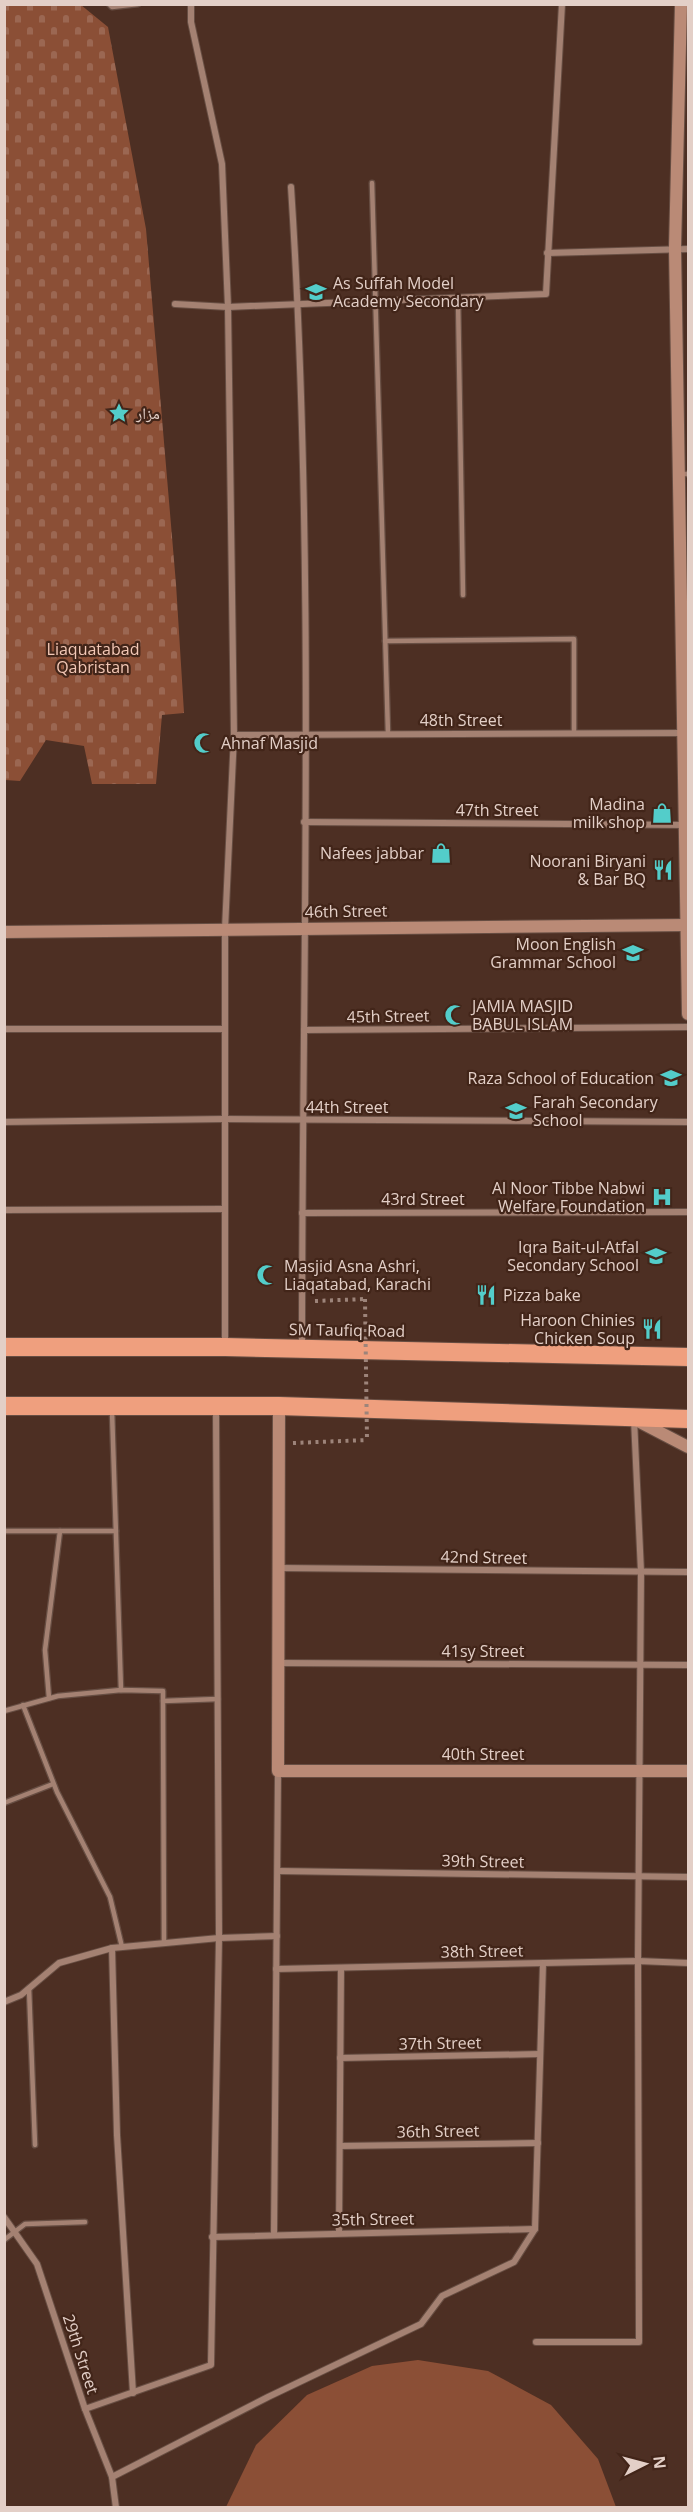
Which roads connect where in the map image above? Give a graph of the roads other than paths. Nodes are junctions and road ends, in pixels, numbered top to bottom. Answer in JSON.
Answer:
{"nodes":[{"id":1,"x":108,"y":4,"type":"edge"},
{"id":2,"x":138,"y":4,"type":"edge"},
{"id":3,"x":191,"y":4,"type":"edge"},
{"id":4,"x":562,"y":4,"type":"edge"},
{"id":5,"x":681,"y":4,"type":"edge"},
{"id":6,"x":372,"y":183,"type":"dead end"},
{"id":7,"x":291,"y":186,"type":"dead end"},
{"id":8,"x":675,"y":248,"type":"junction"},
{"id":9,"x":688,"y":249,"type":"edge"},
{"id":10,"x":547,"y":253,"type":"junction"},
{"id":11,"x":458,"y":297,"type":"junction"},
{"id":12,"x":377,"y":301,"type":"junction"},
{"id":13,"x":175,"y":304,"type":"dead end"},
{"id":14,"x":298,"y":304,"type":"junction"},
{"id":15,"x":228,"y":307,"type":"junction"},
{"id":16,"x":684,"y":474,"type":"edge"},
{"id":17,"x":463,"y":595,"type":"dead end"},
{"id":18,"x":685,"y":598,"type":"edge"},
{"id":19,"x":385,"y":641,"type":"junction"},
{"id":20,"x":686,"y":733,"type":"edge"},
{"id":21,"x":306,"y":734,"type":"junction"},
{"id":22,"x":387,"y":734,"type":"junction"},
{"id":23,"x":574,"y":734,"type":"junction"},
{"id":24,"x":234,"y":735,"type":"junction"},
{"id":25,"x":304,"y":822,"type":"junction"},
{"id":26,"x":687,"y":825,"type":"edge"},
{"id":27,"x":688,"y":925,"type":"edge"},
{"id":28,"x":306,"y":928,"type":"junction"},
{"id":29,"x":225,"y":929,"type":"junction"},
{"id":30,"x":4,"y":932,"type":"edge"},
{"id":31,"x":688,"y":1014,"type":"edge"},
{"id":32,"x":688,"y":1027,"type":"edge"},
{"id":33,"x":4,"y":1029,"type":"edge"},
{"id":34,"x":224,"y":1029,"type":"junction"},
{"id":35,"x":304,"y":1030,"type":"junction"},
{"id":36,"x":224,"y":1119,"type":"junction"},
{"id":37,"x":303,"y":1121,"type":"junction"},
{"id":38,"x":4,"y":1122,"type":"edge"},
{"id":39,"x":688,"y":1122,"type":"edge"},
{"id":40,"x":223,"y":1209,"type":"junction"},
{"id":41,"x":4,"y":1210,"type":"edge"},
{"id":42,"x":688,"y":1212,"type":"edge"},
{"id":43,"x":302,"y":1213,"type":"junction"},
{"id":44,"x":4,"y":1347,"type":"edge"},
{"id":45,"x":225,"y":1347,"type":"junction"},
{"id":46,"x":302,"y":1348,"type":"junction"},
{"id":47,"x":688,"y":1357,"type":"edge"},
{"id":48,"x":4,"y":1406,"type":"edge"},
{"id":49,"x":112,"y":1406,"type":"junction"},
{"id":50,"x":216,"y":1406,"type":"junction"},
{"id":51,"x":279,"y":1406,"type":"junction"},
{"id":52,"x":634,"y":1419,"type":"junction"},
{"id":53,"x":688,"y":1419,"type":"edge"},
{"id":54,"x":688,"y":1447,"type":"edge"},
{"id":55,"x":4,"y":1531,"type":"edge"},
{"id":56,"x":60,"y":1531,"type":"junction"},
{"id":57,"x":116,"y":1531,"type":"junction"},
{"id":58,"x":278,"y":1568,"type":"junction"},
{"id":59,"x":641,"y":1572,"type":"junction"},
{"id":60,"x":688,"y":1572,"type":"edge"},
{"id":61,"x":278,"y":1663,"type":"junction"},
{"id":62,"x":640,"y":1665,"type":"junction"},
{"id":63,"x":688,"y":1665,"type":"edge"},
{"id":64,"x":121,"y":1690,"type":"junction"},
{"id":65,"x":49,"y":1698,"type":"junction"},
{"id":66,"x":218,"y":1699,"type":"junction"},
{"id":67,"x":163,"y":1701,"type":"junction"},
{"id":68,"x":23,"y":1706,"type":"junction"},
{"id":69,"x":4,"y":1711,"type":"edge"},
{"id":70,"x":278,"y":1771,"type":"junction"},
{"id":71,"x":639,"y":1771,"type":"junction"},
{"id":72,"x":688,"y":1771,"type":"edge"},
{"id":73,"x":54,"y":1784,"type":"junction"},
{"id":74,"x":4,"y":1803,"type":"edge"},
{"id":75,"x":278,"y":1871,"type":"junction"},
{"id":76,"x":638,"y":1876,"type":"junction"},
{"id":77,"x":688,"y":1876,"type":"edge"},
{"id":78,"x":277,"y":1936,"type":"junction"},
{"id":79,"x":219,"y":1938,"type":"junction"},
{"id":80,"x":164,"y":1943,"type":"junction"},
{"id":81,"x":122,"y":1947,"type":"junction"},
{"id":82,"x":112,"y":1948,"type":"junction"},
{"id":83,"x":638,"y":1961,"type":"junction"},
{"id":84,"x":688,"y":1963,"type":"edge"},
{"id":85,"x":543,"y":1964,"type":"junction"},
{"id":86,"x":341,"y":1968,"type":"junction"},
{"id":87,"x":276,"y":1969,"type":"junction"},
{"id":88,"x":29,"y":1988,"type":"junction"},
{"id":89,"x":4,"y":2002,"type":"edge"},
{"id":90,"x":540,"y":2054,"type":"junction"},
{"id":91,"x":340,"y":2058,"type":"junction"},
{"id":92,"x":538,"y":2143,"type":"junction"},
{"id":93,"x":35,"y":2145,"type":"dead end"},
{"id":94,"x":340,"y":2146,"type":"junction"},
{"id":95,"x":4,"y":2217,"type":"edge"},
{"id":96,"x":85,"y":2222,"type":"dead end"},
{"id":97,"x":535,"y":2229,"type":"junction"},
{"id":98,"x":14,"y":2231,"type":"junction"},
{"id":99,"x":339,"y":2233,"type":"junction"},
{"id":100,"x":274,"y":2235,"type":"junction"},
{"id":101,"x":212,"y":2237,"type":"junction"},
{"id":102,"x":4,"y":2240,"type":"edge"},
{"id":103,"x":536,"y":2342,"type":"dead end"},
{"id":104,"x":133,"y":2393,"type":"junction"},
{"id":105,"x":86,"y":2409,"type":"junction"},
{"id":106,"x":112,"y":2477,"type":"junction"},
{"id":107,"x":116,"y":2508,"type":"edge"}],
"edges":[{"from":1,"to":2,"type":"lane"},
{"from":3,"to":15,"type":"street"},
{"from":4,"to":10,"type":"street"},
{"from":5,"to":8,"type":"street"},
{"from":6,"to":12,"type":"lane"},
{"from":7,"to":14,"type":"street"},
{"from":8,"to":9,"type":"street"},
{"from":8,"to":10,"type":"street"},
{"from":8,"to":16,"type":"street"},
{"from":10,"to":11,"type":"street"},
{"from":11,"to":12,"type":"street"},
{"from":11,"to":17,"type":"lane"},
{"from":12,"to":14,"type":"street"},
{"from":12,"to":19,"type":"lane"},
{"from":13,"to":15,"type":"street"},
{"from":14,"to":15,"type":"street"},
{"from":14,"to":21,"type":"street"},
{"from":15,"to":24,"type":"street"},
{"from":16,"to":18,"type":"street"},
{"from":18,"to":20,"type":"street"},
{"from":19,"to":22,"type":"lane"},
{"from":19,"to":23,"type":"lane"},
{"from":20,"to":23,"type":"street","name":"48th Street"},
{"from":20,"to":26,"type":"street"},
{"from":21,"to":22,"type":"street","name":"48th Street"},
{"from":21,"to":24,"type":"street","name":"48th Street"},
{"from":21,"to":25,"type":"street"},
{"from":22,"to":23,"type":"street","name":"48th Street"},
{"from":24,"to":29,"type":"street"},
{"from":25,"to":26,"type":"street","name":"47th Street"},
{"from":25,"to":28,"type":"street"},
{"from":26,"to":27,"type":"street"},
{"from":27,"to":28,"type":"street","name":"46th Street"},
{"from":27,"to":31,"type":"street"},
{"from":28,"to":29,"type":"street","name":"46th Street"},
{"from":28,"to":35,"type":"street"},
{"from":29,"to":30,"type":"street","name":"46th Street"},
{"from":29,"to":34,"type":"street"},
{"from":32,"to":35,"type":"street","name":"45th Street"},
{"from":33,"to":34,"type":"street"},
{"from":34,"to":36,"type":"street"},
{"from":35,"to":37,"type":"street"},
{"from":36,"to":37,"type":"street","name":"44th Street"},
{"from":36,"to":38,"type":"street","name":"44th Street"},
{"from":36,"to":40,"type":"street"},
{"from":37,"to":39,"type":"street","name":"44th Street"},
{"from":37,"to":43,"type":"street"},
{"from":40,"to":41,"type":"street"},
{"from":40,"to":45,"type":"street"},
{"from":42,"to":43,"type":"street","name":"43rd Street"},
{"from":43,"to":46,"type":"street"},
{"from":44,"to":45,"type":"highway","name":"SM Taufiq Road"},
{"from":45,"to":46,"type":"highway","name":"SM Taufiq Road"},
{"from":46,"to":47,"type":"highway","name":"SM Taufiq Road"},
{"from":48,"to":49,"type":"highway"},
{"from":49,"to":50,"type":"highway"},
{"from":49,"to":57,"type":"lane"},
{"from":50,"to":51,"type":"highway"},
{"from":50,"to":66,"type":"street"},
{"from":51,"to":52,"type":"highway"},
{"from":51,"to":58,"type":"street"},
{"from":52,"to":53,"type":"highway"},
{"from":52,"to":54,"type":"street"},
{"from":52,"to":59,"type":"street"},
{"from":55,"to":56,"type":"lane"},
{"from":56,"to":57,"type":"lane"},
{"from":56,"to":65,"type":"lane"},
{"from":57,"to":64,"type":"lane"},
{"from":58,"to":59,"type":"street","name":"42nd Street"},
{"from":58,"to":61,"type":"street"},
{"from":59,"to":60,"type":"street","name":"42nd Street"},
{"from":59,"to":62,"type":"street"},
{"from":61,"to":62,"type":"street","name":"41sy Street"},
{"from":61,"to":70,"type":"street"},
{"from":62,"to":63,"type":"street","name":"41sy Street"},
{"from":62,"to":71,"type":"street"},
{"from":64,"to":65,"type":"lane"},
{"from":64,"to":67,"type":"lane"},
{"from":65,"to":68,"type":"lane"},
{"from":66,"to":67,"type":"lane"},
{"from":66,"to":79,"type":"street"},
{"from":67,"to":80,"type":"lane"},
{"from":68,"to":69,"type":"lane"},
{"from":68,"to":73,"type":"lane"},
{"from":70,"to":71,"type":"street","name":"40th Street"},
{"from":70,"to":75,"type":"street"},
{"from":71,"to":72,"type":"street","name":"40th Street"},
{"from":71,"to":76,"type":"street"},
{"from":73,"to":74,"type":"lane"},
{"from":73,"to":81,"type":"lane"},
{"from":75,"to":76,"type":"street","name":"39th Street"},
{"from":75,"to":78,"type":"street"},
{"from":76,"to":77,"type":"street","name":"39th Street"},
{"from":76,"to":83,"type":"street"},
{"from":78,"to":79,"type":"street"},
{"from":78,"to":87,"type":"street"},
{"from":79,"to":80,"type":"street"},
{"from":79,"to":101,"type":"street"},
{"from":80,"to":81,"type":"street"},
{"from":81,"to":82,"type":"street"},
{"from":82,"to":88,"type":"street"},
{"from":82,"to":104,"type":"street"},
{"from":83,"to":84,"type":"street","name":"38th Street"},
{"from":83,"to":85,"type":"street","name":"38th Street"},
{"from":83,"to":103,"type":"street"},
{"from":85,"to":86,"type":"street","name":"38th Street"},
{"from":85,"to":90,"type":"street"},
{"from":86,"to":87,"type":"street","name":"38th Street"},
{"from":86,"to":91,"type":"street"},
{"from":87,"to":100,"type":"street"},
{"from":88,"to":89,"type":"street"},
{"from":88,"to":93,"type":"lane"},
{"from":90,"to":91,"type":"street","name":"37th Street"},
{"from":90,"to":92,"type":"street"},
{"from":91,"to":94,"type":"street"},
{"from":92,"to":94,"type":"street","name":"36th Street"},
{"from":92,"to":97,"type":"street"},
{"from":94,"to":99,"type":"street"},
{"from":95,"to":98,"type":"street","name":"29th Street"},
{"from":96,"to":98,"type":"lane"},
{"from":97,"to":99,"type":"street","name":"35th Street"},
{"from":97,"to":106,"type":"street"},
{"from":98,"to":102,"type":"lane"},
{"from":98,"to":105,"type":"street","name":"29th Street"},
{"from":99,"to":100,"type":"street","name":"35th Street"},
{"from":100,"to":101,"type":"street","name":"35th Street"},
{"from":101,"to":104,"type":"street"},
{"from":104,"to":105,"type":"street"},
{"from":105,"to":106,"type":"street","name":"29th Street"},
{"from":106,"to":107,"type":"street","name":"29th Street"}]}
